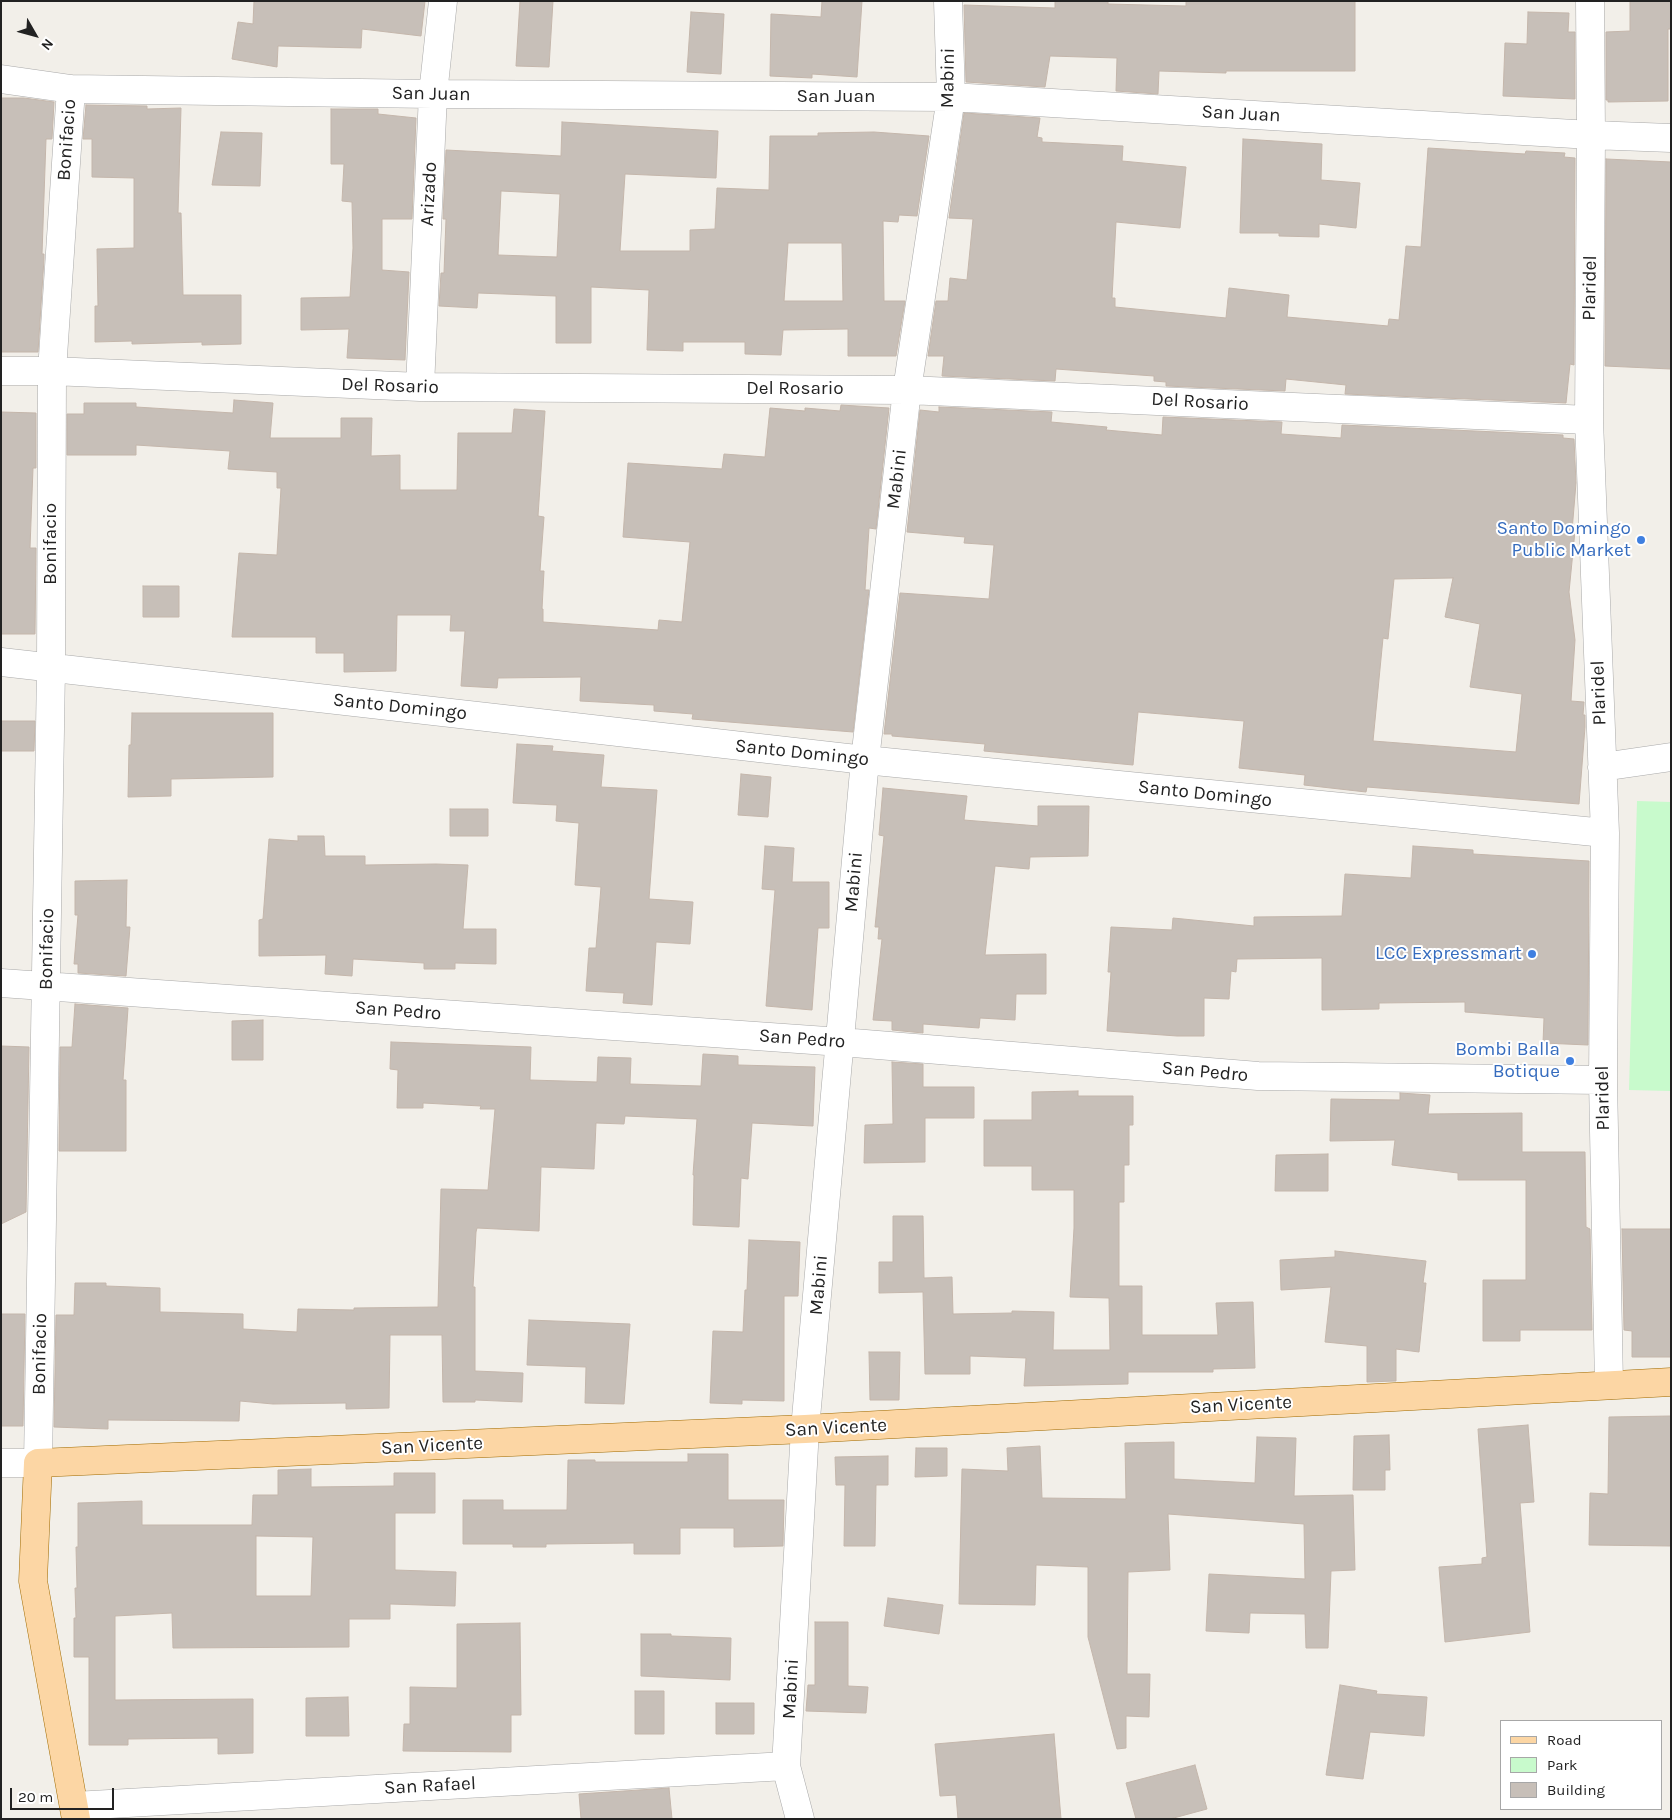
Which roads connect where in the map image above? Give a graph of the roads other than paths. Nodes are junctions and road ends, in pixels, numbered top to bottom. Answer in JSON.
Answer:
{"nodes":[{"id":1,"x":443,"y":1,"type":"edge"},
{"id":2,"x":948,"y":1,"type":"edge"},
{"id":3,"x":1590,"y":1,"type":"edge"},
{"id":4,"x":1,"y":79,"type":"edge"},
{"id":5,"x":71,"y":89,"type":"junction"},
{"id":6,"x":433,"y":94,"type":"junction"},
{"id":7,"x":951,"y":97,"type":"junction"},
{"id":8,"x":1591,"y":135,"type":"junction"},
{"id":9,"x":1671,"y":138,"type":"edge"},
{"id":10,"x":1,"y":371,"type":"edge"},
{"id":11,"x":52,"y":371,"type":"junction"},
{"id":12,"x":420,"y":388,"type":"junction"},
{"id":13,"x":907,"y":390,"type":"junction"},
{"id":14,"x":1589,"y":420,"type":"junction"},
{"id":15,"x":1,"y":662,"type":"edge"},
{"id":16,"x":51,"y":668,"type":"junction"},
{"id":17,"x":1671,"y":757,"type":"edge"},
{"id":18,"x":865,"y":760,"type":"junction"},
{"id":19,"x":1602,"y":767,"type":"junction"},
{"id":20,"x":1605,"y":833,"type":"junction"},
{"id":21,"x":1,"y":983,"type":"edge"},
{"id":22,"x":46,"y":986,"type":"junction"},
{"id":23,"x":841,"y":1042,"type":"junction"},
{"id":24,"x":1603,"y":1080,"type":"junction"},
{"id":25,"x":1671,"y":1382,"type":"edge"},
{"id":26,"x":1609,"y":1385,"type":"junction"},
{"id":27,"x":806,"y":1430,"type":"junction"},
{"id":28,"x":1,"y":1463,"type":"edge"},
{"id":29,"x":38,"y":1463,"type":"junction"},
{"id":30,"x":786,"y":1766,"type":"junction"},
{"id":31,"x":75,"y":1813,"type":"edge"},
{"id":32,"x":800,"y":1819,"type":"edge"}],
"edges":[{"from":1,"to":6,"type":"street","name":"Arizado"},
{"from":2,"to":7,"type":"street","name":"Mabini"},
{"from":3,"to":8,"type":"street","name":"Plaridel"},
{"from":4,"to":5,"type":"street","name":"San Juan"},
{"from":5,"to":6,"type":"street","name":"San Juan"},
{"from":5,"to":11,"type":"street","name":"Bonifacio"},
{"from":6,"to":7,"type":"street","name":"San Juan"},
{"from":6,"to":12,"type":"street","name":"Arizado"},
{"from":7,"to":8,"type":"street","name":"San Juan"},
{"from":7,"to":13,"type":"street","name":"Mabini"},
{"from":8,"to":9,"type":"street","name":"San Juan"},
{"from":8,"to":14,"type":"street","name":"Plaridel"},
{"from":10,"to":11,"type":"street","name":"Del Rosario"},
{"from":11,"to":12,"type":"street","name":"Del Rosario"},
{"from":11,"to":16,"type":"street","name":"Bonifacio"},
{"from":12,"to":13,"type":"street","name":"Del Rosario"},
{"from":13,"to":14,"type":"street","name":"Del Rosario"},
{"from":13,"to":18,"type":"street","name":"Mabini"},
{"from":14,"to":19,"type":"street","name":"Plaridel"},
{"from":15,"to":16,"type":"street","name":"Santo Domingo"},
{"from":16,"to":18,"type":"street","name":"Santo Domingo"},
{"from":16,"to":22,"type":"street","name":"Bonifacio"},
{"from":17,"to":19,"type":"street"},
{"from":18,"to":20,"type":"street","name":"Santo Domingo"},
{"from":18,"to":23,"type":"street","name":"Mabini"},
{"from":19,"to":20,"type":"street","name":"Plaridel"},
{"from":20,"to":24,"type":"street","name":"Plaridel"},
{"from":21,"to":22,"type":"street","name":"San Pedro"},
{"from":22,"to":23,"type":"street","name":"San Pedro"},
{"from":22,"to":29,"type":"street","name":"Bonifacio"},
{"from":23,"to":24,"type":"street","name":"San Pedro"},
{"from":23,"to":27,"type":"street","name":"Mabini"},
{"from":24,"to":26,"type":"street","name":"Plaridel"},
{"from":25,"to":26,"type":"main road","name":"San Vicente"},
{"from":26,"to":27,"type":"main road","name":"San Vicente"},
{"from":27,"to":29,"type":"main road","name":"San Vicente"},
{"from":27,"to":30,"type":"street","name":"Mabini"},
{"from":28,"to":29,"type":"street","name":"San Vicente"},
{"from":29,"to":31,"type":"main road","name":"Bonifacio"},
{"from":30,"to":31,"type":"street","name":"San Rafael"},
{"from":30,"to":32,"type":"street","name":"Mabini"}]}
